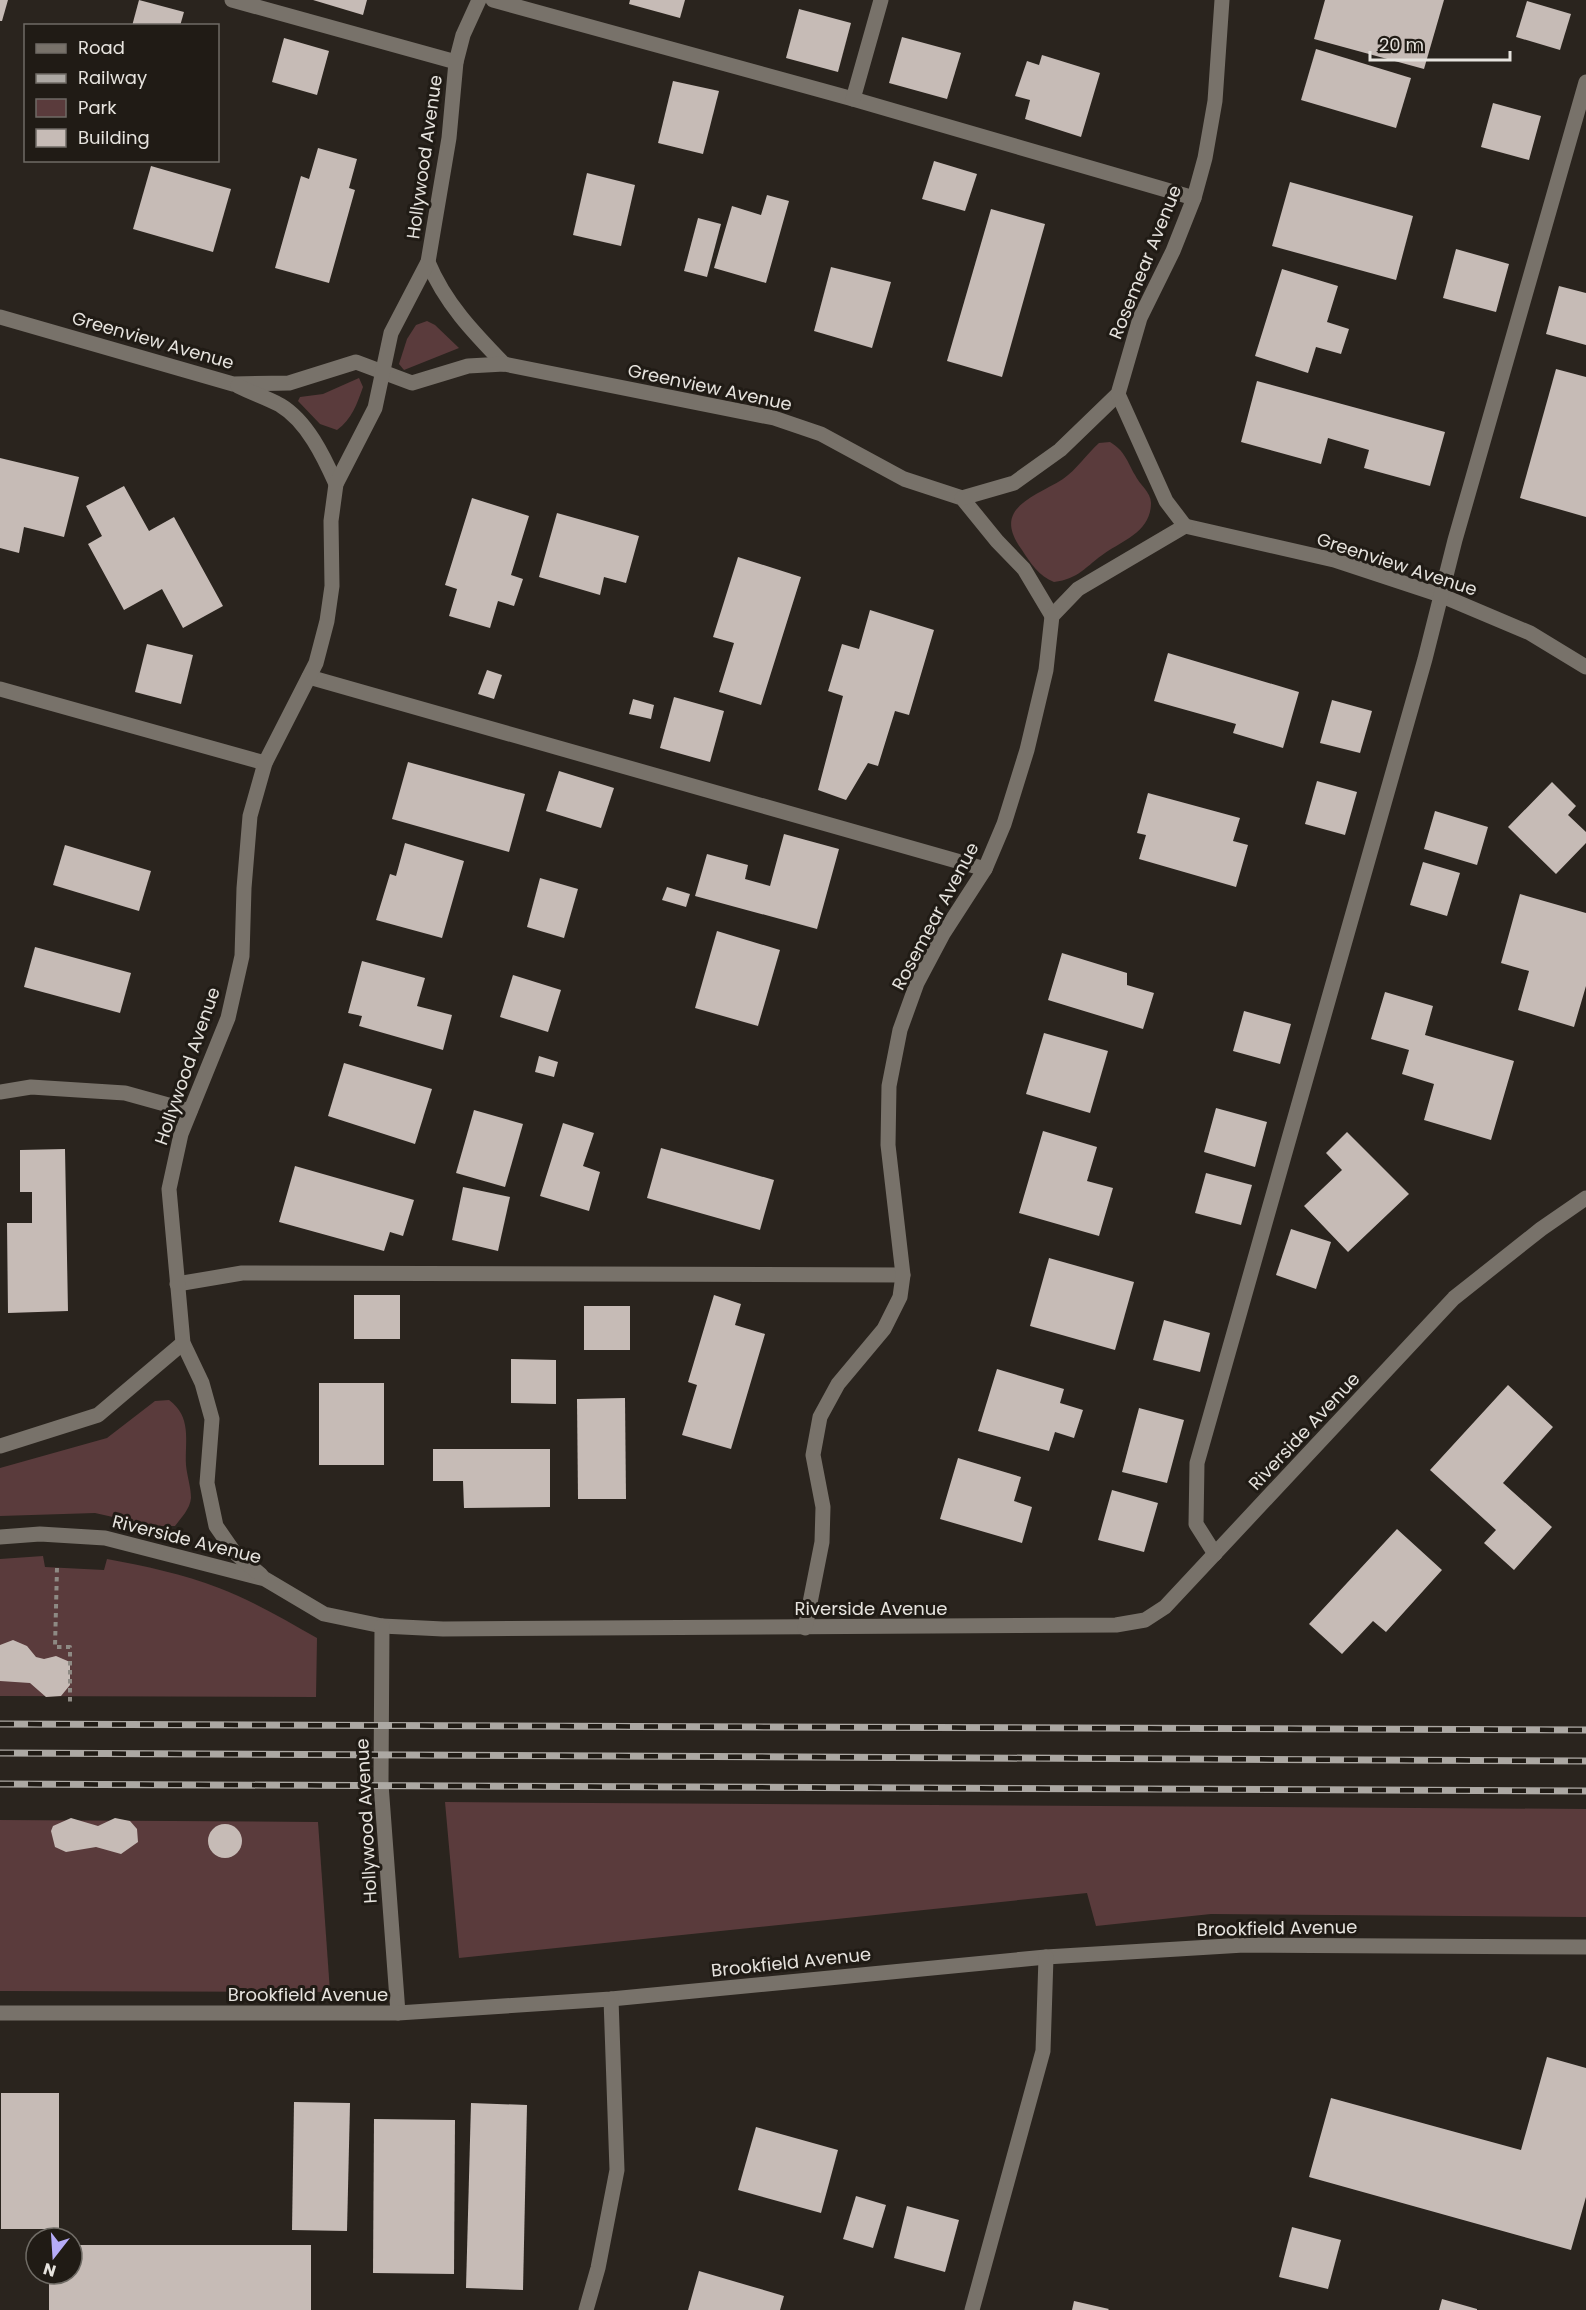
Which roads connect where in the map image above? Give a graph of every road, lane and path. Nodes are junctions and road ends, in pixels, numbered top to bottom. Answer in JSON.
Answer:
{"nodes":[{"id":1,"x":232,"y":0,"type":"edge"},
{"id":2,"x":479,"y":0,"type":"edge"},
{"id":3,"x":493,"y":0,"type":"edge"},
{"id":4,"x":881,"y":0,"type":"edge"},
{"id":5,"x":1222,"y":0,"type":"edge"},
{"id":6,"x":456,"y":62,"type":"junction"},
{"id":7,"x":1586,"y":82,"type":"edge"},
{"id":8,"x":853,"y":99,"type":"junction"},
{"id":9,"x":1194,"y":198,"type":"junction"},
{"id":10,"x":428,"y":262,"type":"junction"},
{"id":11,"x":0,"y":317,"type":"edge"},
{"id":12,"x":504,"y":364,"type":"junction"},
{"id":13,"x":381,"y":374,"type":"junction"},
{"id":14,"x":233,"y":384,"type":"junction"},
{"id":15,"x":1118,"y":394,"type":"junction"},
{"id":16,"x":336,"y":484,"type":"junction"},
{"id":17,"x":962,"y":498,"type":"junction"},
{"id":18,"x":1185,"y":526,"type":"junction"},
{"id":19,"x":1440,"y":595,"type":"junction"},
{"id":20,"x":1052,"y":616,"type":"junction"},
{"id":21,"x":1586,"y":667,"type":"edge"},
{"id":22,"x":309,"y":677,"type":"junction"},
{"id":23,"x":0,"y":689,"type":"edge"},
{"id":24,"x":265,"y":763,"type":"junction"},
{"id":25,"x":985,"y":869,"type":"junction"},
{"id":26,"x":0,"y":1092,"type":"edge"},
{"id":27,"x":190,"y":1111,"type":"junction"},
{"id":28,"x":1586,"y":1198,"type":"edge"},
{"id":29,"x":903,"y":1275,"type":"junction"},
{"id":30,"x":177,"y":1284,"type":"junction"},
{"id":31,"x":183,"y":1343,"type":"junction"},
{"id":32,"x":0,"y":1446,"type":"edge"},
{"id":33,"x":0,"y":1537,"type":"edge"},
{"id":34,"x":1215,"y":1554,"type":"junction"},
{"id":35,"x":57,"y":1560,"type":"dead end"},
{"id":36,"x":265,"y":1579,"type":"junction"},
{"id":37,"x":382,"y":1626,"type":"junction"},
{"id":38,"x":805,"y":1628,"type":"junction"},
{"id":39,"x":70,"y":1706,"type":"dead end"},
{"id":40,"x":1586,"y":1947,"type":"edge"},
{"id":41,"x":1046,"y":1957,"type":"junction"},
{"id":42,"x":611,"y":1999,"type":"junction"},
{"id":43,"x":0,"y":2013,"type":"edge"},
{"id":44,"x":398,"y":2013,"type":"junction"},
{"id":45,"x":586,"y":2310,"type":"edge"},
{"id":46,"x":972,"y":2310,"type":"edge"}],
"edges":[{"from":1,"to":6,"type":"street"},
{"from":2,"to":6,"type":"street","name":"Hollywood Avenue"},
{"from":3,"to":8,"type":"street"},
{"from":4,"to":8,"type":"street"},
{"from":5,"to":9,"type":"street","name":"Rosemear Avenue"},
{"from":6,"to":10,"type":"street","name":"Hollywood Avenue"},
{"from":7,"to":19,"type":"street"},
{"from":8,"to":9,"type":"street"},
{"from":9,"to":15,"type":"street","name":"Rosemear Avenue"},
{"from":10,"to":12,"type":"street"},
{"from":10,"to":13,"type":"street","name":"Hollywood Avenue"},
{"from":11,"to":14,"type":"street","name":"Greenview Avenue"},
{"from":12,"to":13,"type":"street","name":"Greenview Avenue"},
{"from":12,"to":17,"type":"street","name":"Greenview Avenue"},
{"from":13,"to":14,"type":"street","name":"Greenview Avenue"},
{"from":13,"to":16,"type":"street","name":"Hollywood Avenue"},
{"from":14,"to":16,"type":"street","name":"Hollywood Avenue"},
{"from":15,"to":17,"type":"street","name":"Rosemear Avenue"},
{"from":15,"to":18,"type":"street"},
{"from":16,"to":22,"type":"street","name":"Hollywood Avenue"},
{"from":17,"to":20,"type":"street"},
{"from":18,"to":19,"type":"street","name":"Greenview Avenue"},
{"from":18,"to":20,"type":"street"},
{"from":19,"to":21,"type":"street","name":"Greenview Avenue"},
{"from":19,"to":34,"type":"street"},
{"from":20,"to":25,"type":"street","name":"Rosemear Avenue"},
{"from":22,"to":24,"type":"street","name":"Hollywood Avenue"},
{"from":22,"to":25,"type":"street"},
{"from":23,"to":24,"type":"street"},
{"from":24,"to":27,"type":"street","name":"Hollywood Avenue"},
{"from":25,"to":29,"type":"street","name":"Rosemear Avenue"},
{"from":26,"to":27,"type":"street"},
{"from":27,"to":30,"type":"street","name":"Hollywood Avenue"},
{"from":28,"to":34,"type":"street","name":"Riverside Avenue"},
{"from":29,"to":30,"type":"street"},
{"from":29,"to":38,"type":"street","name":"Rosemear Avenue"},
{"from":30,"to":31,"type":"street","name":"Hollywood Avenue"},
{"from":31,"to":32,"type":"street"},
{"from":31,"to":36,"type":"street","name":"Hollywood Avenue"},
{"from":33,"to":36,"type":"street","name":"Riverside Avenue"},
{"from":34,"to":38,"type":"street","name":"Riverside Avenue"},
{"from":35,"to":39,"type":"path"},
{"from":36,"to":37,"type":"street","name":"Riverside Avenue"},
{"from":37,"to":38,"type":"street","name":"Riverside Avenue"},
{"from":37,"to":44,"type":"street","name":"Hollywood Avenue"},
{"from":40,"to":41,"type":"street","name":"Brookfield Avenue"},
{"from":41,"to":42,"type":"street","name":"Brookfield Avenue"},
{"from":41,"to":46,"type":"street"},
{"from":42,"to":44,"type":"street","name":"Brookfield Avenue"},
{"from":42,"to":45,"type":"street"},
{"from":43,"to":44,"type":"street","name":"Brookfield Avenue"}]}
